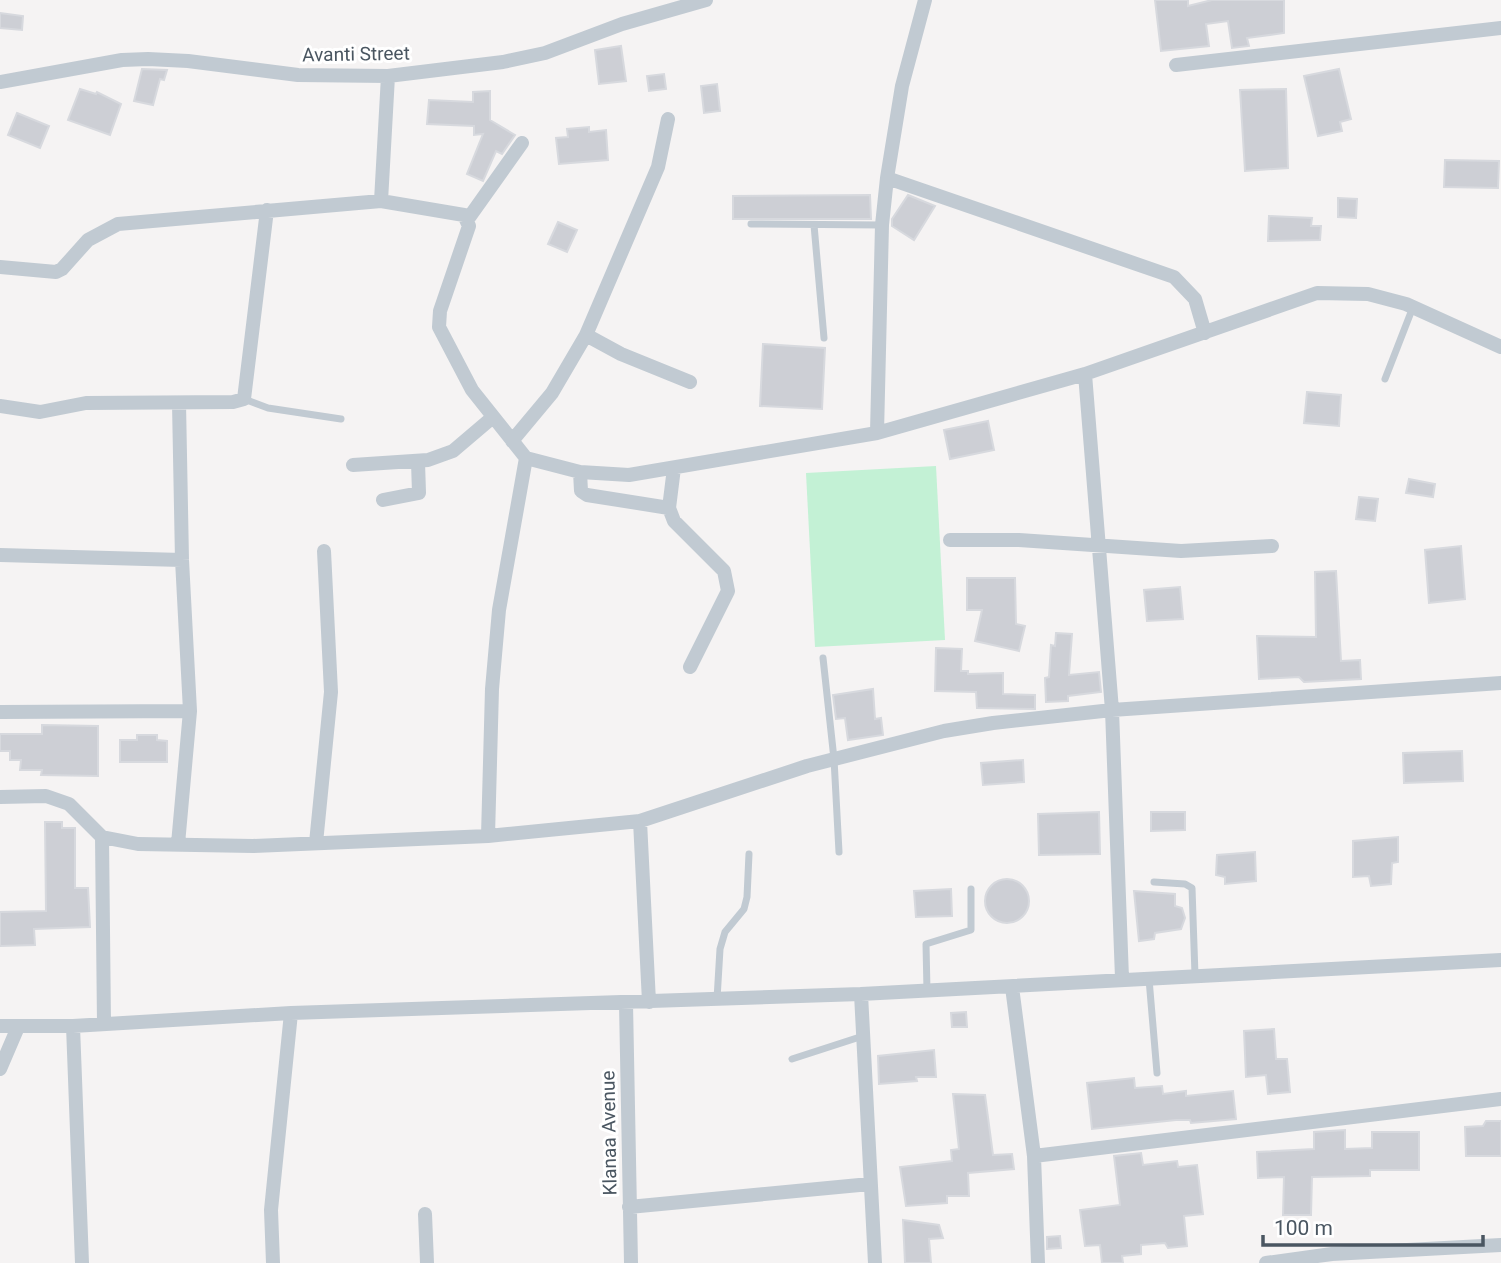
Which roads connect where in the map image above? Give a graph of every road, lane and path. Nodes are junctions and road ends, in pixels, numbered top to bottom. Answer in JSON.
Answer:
{"nodes":[{"id":1,"x":706,"y":0,"type":"edge"},
{"id":2,"x":925,"y":0,"type":"edge"},
{"id":3,"x":1501,"y":31,"type":"edge"},
{"id":4,"x":1175,"y":65,"type":"dead end"},
{"id":5,"x":388,"y":76,"type":"junction"},
{"id":6,"x":0,"y":82,"type":"edge"},
{"id":7,"x":668,"y":120,"type":"dead end"},
{"id":8,"x":522,"y":143,"type":"dead end"},
{"id":9,"x":887,"y":178,"type":"junction"},
{"id":10,"x":381,"y":201,"type":"junction"},
{"id":11,"x":267,"y":210,"type":"junction"},
{"id":12,"x":468,"y":219,"type":"junction"},
{"id":13,"x":751,"y":224,"type":"dead end"},
{"id":14,"x":814,"y":225,"type":"junction"},
{"id":15,"x":882,"y":225,"type":"junction"},
{"id":16,"x":0,"y":267,"type":"edge"},
{"id":17,"x":1410,"y":306,"type":"junction"},
{"id":18,"x":1205,"y":333,"type":"junction"},
{"id":19,"x":586,"y":335,"type":"junction"},
{"id":20,"x":824,"y":338,"type":"dead end"},
{"id":21,"x":1501,"y":347,"type":"edge"},
{"id":22,"x":1086,"y":374,"type":"junction"},
{"id":23,"x":1385,"y":379,"type":"dead end"},
{"id":24,"x":690,"y":382,"type":"dead end"},
{"id":25,"x":244,"y":399,"type":"junction"},
{"id":26,"x":179,"y":402,"type":"junction"},
{"id":27,"x":0,"y":406,"type":"edge"},
{"id":28,"x":493,"y":417,"type":"junction"},
{"id":29,"x":341,"y":419,"type":"dead end"},
{"id":30,"x":877,"y":433,"type":"junction"},
{"id":31,"x":512,"y":441,"type":"junction"},
{"id":32,"x":526,"y":458,"type":"junction"},
{"id":33,"x":418,"y":462,"type":"junction"},
{"id":34,"x":353,"y":466,"type":"dead end"},
{"id":35,"x":674,"y":468,"type":"junction"},
{"id":36,"x":580,"y":472,"type":"junction"},
{"id":37,"x":383,"y":500,"type":"dead end"},
{"id":38,"x":669,"y":508,"type":"junction"},
{"id":39,"x":950,"y":540,"type":"dead end"},
{"id":40,"x":1101,"y":546,"type":"junction"},
{"id":41,"x":1272,"y":546,"type":"dead end"},
{"id":42,"x":324,"y":551,"type":"dead end"},
{"id":43,"x":0,"y":555,"type":"edge"},
{"id":44,"x":182,"y":561,"type":"junction"},
{"id":45,"x":823,"y":658,"type":"dead end"},
{"id":46,"x":691,"y":667,"type":"dead end"},
{"id":47,"x":1501,"y":683,"type":"edge"},
{"id":48,"x":1112,"y":710,"type":"junction"},
{"id":49,"x":190,"y":711,"type":"junction"},
{"id":50,"x":0,"y":712,"type":"edge"},
{"id":51,"x":834,"y":759,"type":"junction"},
{"id":52,"x":0,"y":797,"type":"edge"},
{"id":53,"x":640,"y":821,"type":"junction"},
{"id":54,"x":488,"y":836,"type":"junction"},
{"id":55,"x":102,"y":837,"type":"junction"},
{"id":56,"x":316,"y":843,"type":"junction"},
{"id":57,"x":178,"y":844,"type":"junction"},
{"id":58,"x":839,"y":852,"type":"dead end"},
{"id":59,"x":749,"y":854,"type":"dead end"},
{"id":60,"x":1154,"y":883,"type":"dead end"},
{"id":61,"x":971,"y":889,"type":"dead end"},
{"id":62,"x":1501,"y":960,"type":"edge"},
{"id":63,"x":1195,"y":975,"type":"junction"},
{"id":64,"x":1149,"y":977,"type":"junction"},
{"id":65,"x":1122,"y":978,"type":"junction"},
{"id":66,"x":1012,"y":987,"type":"junction"},
{"id":67,"x":927,"y":991,"type":"junction"},
{"id":68,"x":861,"y":995,"type":"junction"},
{"id":69,"x":717,"y":1000,"type":"junction"},
{"id":70,"x":649,"y":1002,"type":"junction"},
{"id":71,"x":626,"y":1003,"type":"junction"},
{"id":72,"x":290,"y":1013,"type":"junction"},
{"id":73,"x":104,"y":1023,"type":"junction"},
{"id":74,"x":0,"y":1026,"type":"edge"},
{"id":75,"x":73,"y":1026,"type":"junction"},
{"id":76,"x":18,"y":1027,"type":"junction"},
{"id":77,"x":863,"y":1036,"type":"junction"},
{"id":78,"x":792,"y":1059,"type":"dead end"},
{"id":79,"x":0,"y":1069,"type":"edge"},
{"id":80,"x":1157,"y":1073,"type":"dead end"},
{"id":81,"x":1501,"y":1099,"type":"edge"},
{"id":82,"x":1034,"y":1156,"type":"junction"},
{"id":83,"x":870,"y":1184,"type":"junction"},
{"id":84,"x":629,"y":1207,"type":"junction"},
{"id":85,"x":425,"y":1214,"type":"dead end"},
{"id":86,"x":1501,"y":1245,"type":"edge"},
{"id":87,"x":82,"y":1263,"type":"edge"},
{"id":88,"x":273,"y":1263,"type":"edge"},
{"id":89,"x":427,"y":1263,"type":"edge"},
{"id":90,"x":631,"y":1263,"type":"edge"},
{"id":91,"x":875,"y":1263,"type":"edge"},
{"id":92,"x":1038,"y":1263,"type":"edge"},
{"id":93,"x":1266,"y":1263,"type":"edge"}],
"edges":[{"from":1,"to":5,"type":"street","name":"Avanti Street"},
{"from":2,"to":9,"type":"street"},
{"from":3,"to":4,"type":"street"},
{"from":5,"to":6,"type":"street","name":"Avanti Street"},
{"from":5,"to":10,"type":"street"},
{"from":7,"to":19,"type":"street"},
{"from":8,"to":12,"type":"street"},
{"from":9,"to":15,"type":"street"},
{"from":9,"to":18,"type":"street"},
{"from":10,"to":11,"type":"street"},
{"from":10,"to":12,"type":"street"},
{"from":11,"to":16,"type":"street"},
{"from":11,"to":25,"type":"street"},
{"from":12,"to":28,"type":"street"},
{"from":13,"to":14,"type":"lane"},
{"from":14,"to":15,"type":"lane"},
{"from":14,"to":20,"type":"lane"},
{"from":15,"to":30,"type":"street"},
{"from":17,"to":18,"type":"street"},
{"from":17,"to":21,"type":"street"},
{"from":17,"to":23,"type":"lane"},
{"from":18,"to":22,"type":"street"},
{"from":19,"to":24,"type":"street"},
{"from":19,"to":31,"type":"street"},
{"from":22,"to":30,"type":"street"},
{"from":22,"to":40,"type":"street"},
{"from":25,"to":26,"type":"street"},
{"from":25,"to":29,"type":"lane"},
{"from":26,"to":27,"type":"street"},
{"from":26,"to":44,"type":"street"},
{"from":28,"to":31,"type":"street"},
{"from":28,"to":33,"type":"street"},
{"from":30,"to":35,"type":"street"},
{"from":31,"to":32,"type":"street"},
{"from":32,"to":36,"type":"street"},
{"from":32,"to":54,"type":"street"},
{"from":33,"to":34,"type":"street"},
{"from":33,"to":37,"type":"street"},
{"from":35,"to":36,"type":"street"},
{"from":35,"to":38,"type":"street"},
{"from":36,"to":38,"type":"street"},
{"from":38,"to":46,"type":"street"},
{"from":39,"to":40,"type":"street"},
{"from":40,"to":41,"type":"street"},
{"from":40,"to":48,"type":"street"},
{"from":42,"to":56,"type":"street"},
{"from":43,"to":44,"type":"street"},
{"from":44,"to":49,"type":"street"},
{"from":45,"to":51,"type":"lane"},
{"from":47,"to":48,"type":"street"},
{"from":48,"to":51,"type":"street"},
{"from":48,"to":65,"type":"street"},
{"from":49,"to":50,"type":"street"},
{"from":49,"to":57,"type":"street"},
{"from":51,"to":53,"type":"street"},
{"from":51,"to":58,"type":"lane"},
{"from":52,"to":55,"type":"street"},
{"from":53,"to":54,"type":"street"},
{"from":53,"to":70,"type":"street"},
{"from":54,"to":56,"type":"street"},
{"from":55,"to":57,"type":"street"},
{"from":55,"to":73,"type":"street"},
{"from":56,"to":57,"type":"street"},
{"from":59,"to":69,"type":"lane"},
{"from":60,"to":63,"type":"lane"},
{"from":61,"to":67,"type":"lane"},
{"from":62,"to":63,"type":"street"},
{"from":63,"to":64,"type":"street"},
{"from":64,"to":65,"type":"street"},
{"from":64,"to":80,"type":"lane"},
{"from":65,"to":66,"type":"street"},
{"from":66,"to":67,"type":"street"},
{"from":66,"to":82,"type":"street"},
{"from":67,"to":68,"type":"street"},
{"from":68,"to":69,"type":"street"},
{"from":68,"to":77,"type":"street"},
{"from":69,"to":70,"type":"street"},
{"from":70,"to":71,"type":"street"},
{"from":71,"to":72,"type":"street"},
{"from":71,"to":84,"type":"street","name":"Klanaa Avenue"},
{"from":72,"to":73,"type":"street"},
{"from":72,"to":88,"type":"street"},
{"from":73,"to":75,"type":"street"},
{"from":74,"to":76,"type":"street"},
{"from":75,"to":76,"type":"street"},
{"from":75,"to":87,"type":"street"},
{"from":76,"to":79,"type":"street"},
{"from":77,"to":78,"type":"lane"},
{"from":77,"to":83,"type":"street"},
{"from":81,"to":82,"type":"street"},
{"from":82,"to":92,"type":"street"},
{"from":83,"to":84,"type":"street"},
{"from":83,"to":91,"type":"street"},
{"from":84,"to":90,"type":"street","name":"Klanaa Avenue"},
{"from":85,"to":89,"type":"street"},
{"from":86,"to":93,"type":"street"}]}
